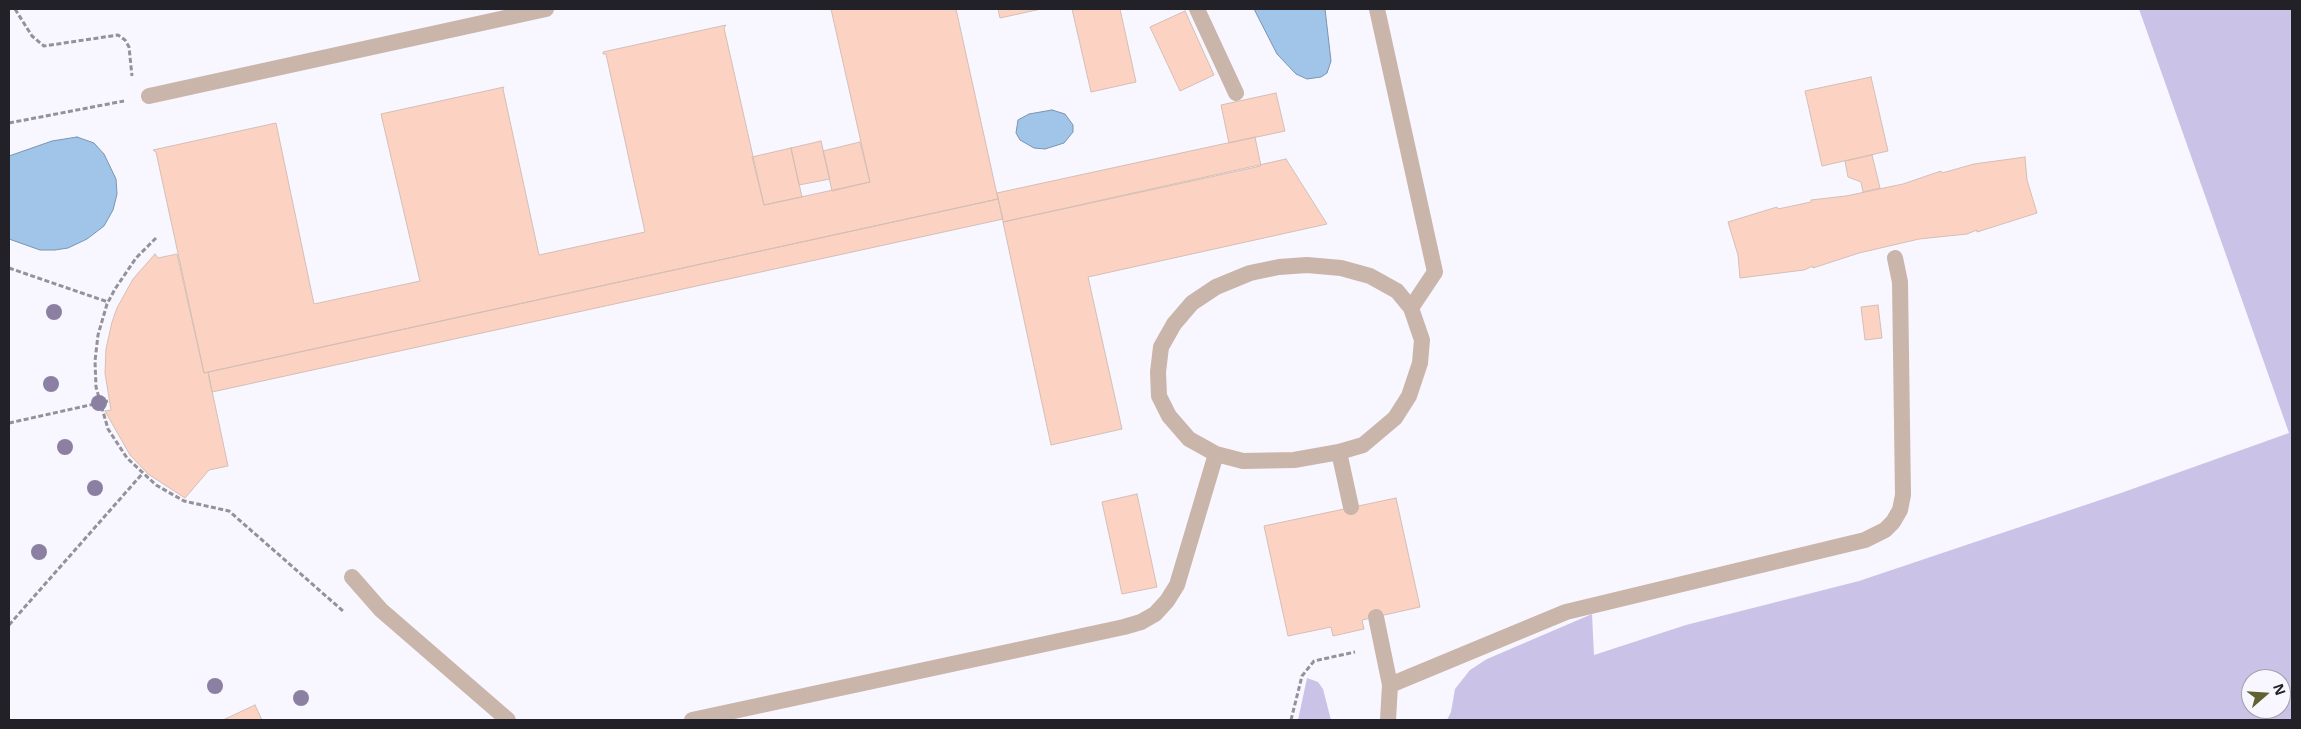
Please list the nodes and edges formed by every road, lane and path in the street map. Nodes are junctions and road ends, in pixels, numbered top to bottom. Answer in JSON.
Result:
{"nodes":[{"id":1,"x":14,"y":9,"type":"edge"},
{"id":2,"x":546,"y":9,"type":"edge"},
{"id":3,"x":1197,"y":9,"type":"edge"},
{"id":4,"x":1377,"y":9,"type":"edge"},
{"id":5,"x":1236,"y":93,"type":"dead end"},
{"id":6,"x":142,"y":97,"type":"junction"},
{"id":7,"x":9,"y":123,"type":"edge"},
{"id":8,"x":156,"y":238,"type":"dead end"},
{"id":9,"x":1896,"y":258,"type":"dead end"},
{"id":10,"x":9,"y":268,"type":"edge"},
{"id":11,"x":108,"y":302,"type":"junction"},
{"id":12,"x":1411,"y":308,"type":"junction"},
{"id":13,"x":108,"y":401,"type":"dead end"},
{"id":14,"x":99,"y":403,"type":"junction"},
{"id":15,"x":9,"y":423,"type":"edge"},
{"id":16,"x":1339,"y":452,"type":"junction"},
{"id":17,"x":1216,"y":454,"type":"junction"},
{"id":18,"x":142,"y":474,"type":"junction"},
{"id":19,"x":1351,"y":507,"type":"dead end"},
{"id":20,"x":229,"y":510,"type":"dead end"},
{"id":21,"x":352,"y":577,"type":"dead end"},
{"id":22,"x":1376,"y":617,"type":"dead end"},
{"id":23,"x":9,"y":625,"type":"edge"},
{"id":24,"x":1382,"y":646,"type":"junction"},
{"id":25,"x":1390,"y":685,"type":"junction"},
{"id":26,"x":508,"y":720,"type":"edge"},
{"id":27,"x":692,"y":720,"type":"edge"},
{"id":28,"x":1292,"y":720,"type":"edge"},
{"id":29,"x":1388,"y":720,"type":"edge"}],
"edges":[{"from":1,"to":6,"type":"path"},
{"from":2,"to":6,"type":"lane"},
{"from":3,"to":5,"type":"lane"},
{"from":4,"to":12,"type":"lane"},
{"from":6,"to":7,"type":"path"},
{"from":8,"to":11,"type":"path"},
{"from":9,"to":25,"type":"lane"},
{"from":10,"to":11,"type":"path"},
{"from":11,"to":14,"type":"path"},
{"from":12,"to":16,"type":"lane"},
{"from":12,"to":17,"type":"lane"},
{"from":13,"to":14,"type":"path"},
{"from":14,"to":15,"type":"path"},
{"from":14,"to":18,"type":"path"},
{"from":16,"to":17,"type":"lane"},
{"from":16,"to":19,"type":"lane"},
{"from":17,"to":27,"type":"lane"},
{"from":18,"to":20,"type":"path"},
{"from":18,"to":23,"type":"path"},
{"from":21,"to":26,"type":"lane"},
{"from":22,"to":24,"type":"lane"},
{"from":24,"to":25,"type":"lane"},
{"from":24,"to":28,"type":"path"},
{"from":25,"to":29,"type":"lane"}]}
